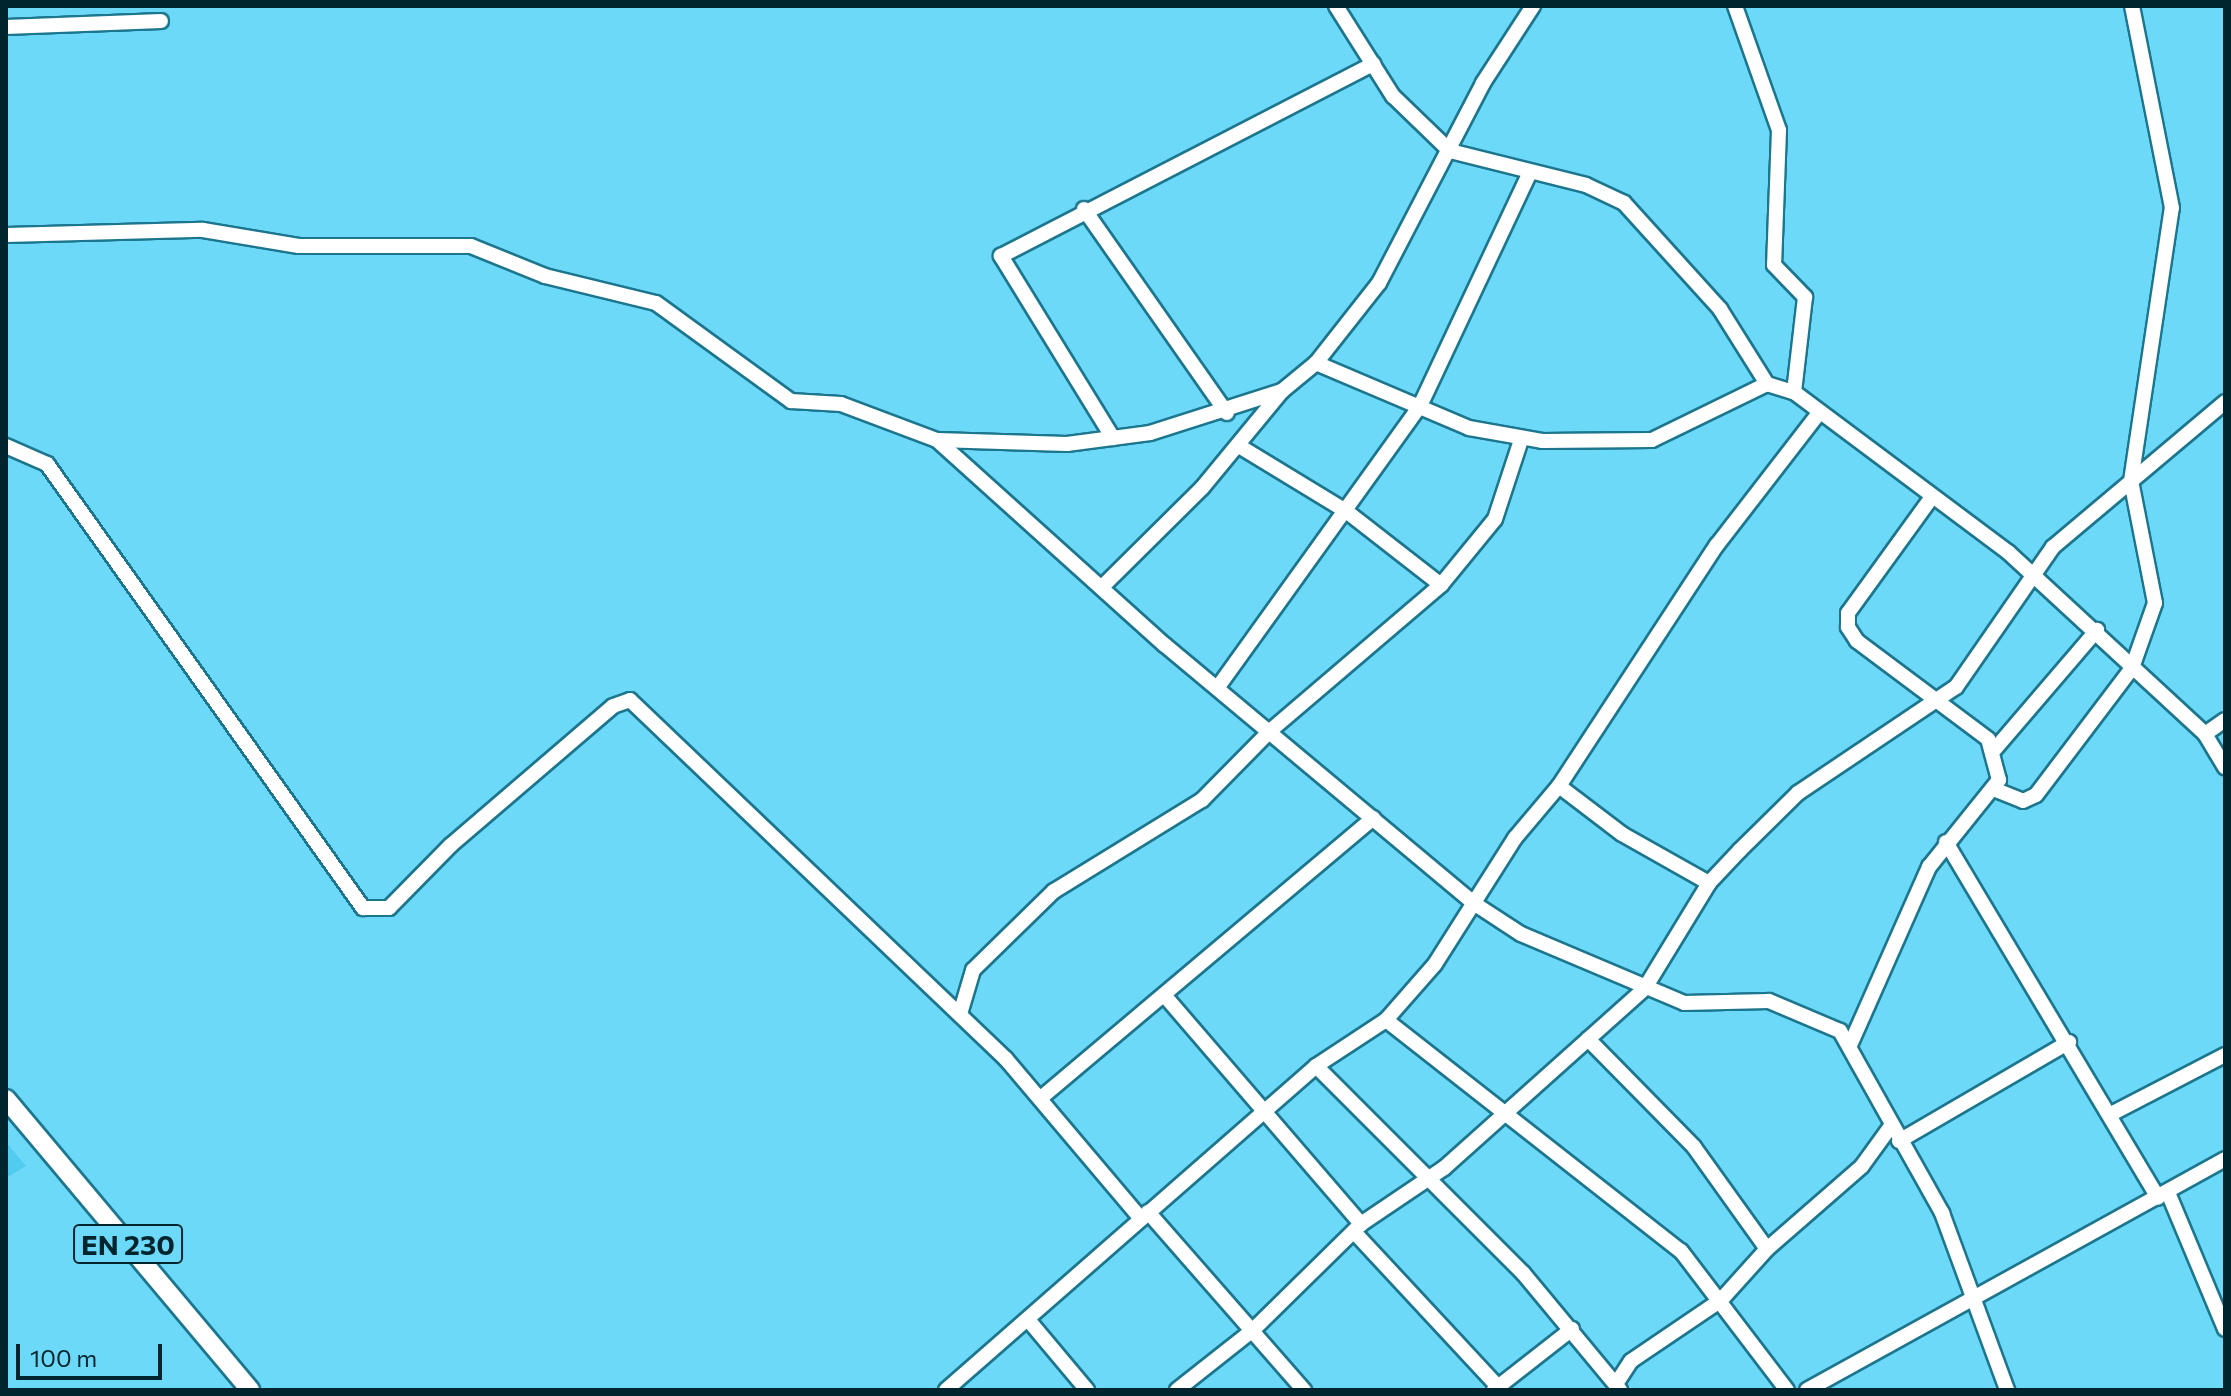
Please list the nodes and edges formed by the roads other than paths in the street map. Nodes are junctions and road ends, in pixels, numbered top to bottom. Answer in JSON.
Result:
{"nodes":[{"id":1,"x":1336,"y":6,"type":"edge"},
{"id":2,"x":1533,"y":6,"type":"edge"},
{"id":3,"x":1735,"y":6,"type":"edge"},
{"id":4,"x":2132,"y":6,"type":"edge"},
{"id":5,"x":161,"y":21,"type":"dead end"},
{"id":6,"x":6,"y":27,"type":"edge"},
{"id":7,"x":1373,"y":64,"type":"junction"},
{"id":8,"x":1450,"y":151,"type":"junction"},
{"id":9,"x":1529,"y":174,"type":"junction"},
{"id":10,"x":1084,"y":209,"type":"junction"},
{"id":11,"x":6,"y":235,"type":"edge"},
{"id":12,"x":1316,"y":363,"type":"junction"},
{"id":13,"x":1767,"y":384,"type":"junction"},
{"id":14,"x":1282,"y":391,"type":"junction"},
{"id":15,"x":1794,"y":392,"type":"junction"},
{"id":16,"x":2225,"y":402,"type":"edge"},
{"id":17,"x":1420,"y":406,"type":"junction"},
{"id":18,"x":1227,"y":413,"type":"junction"},
{"id":19,"x":1819,"y":413,"type":"junction"},
{"id":20,"x":1113,"y":438,"type":"junction"},
{"id":21,"x":937,"y":440,"type":"junction"},
{"id":22,"x":1521,"y":440,"type":"junction"},
{"id":23,"x":6,"y":446,"type":"edge"},
{"id":24,"x":1239,"y":446,"type":"junction"},
{"id":25,"x":2131,"y":481,"type":"junction"},
{"id":26,"x":1932,"y":497,"type":"junction"},
{"id":27,"x":1346,"y":511,"type":"junction"},
{"id":28,"x":2037,"y":579,"type":"junction"},
{"id":29,"x":1105,"y":584,"type":"junction"},
{"id":30,"x":1441,"y":585,"type":"junction"},
{"id":31,"x":2097,"y":630,"type":"junction"},
{"id":32,"x":2132,"y":668,"type":"junction"},
{"id":33,"x":1218,"y":687,"type":"junction"},
{"id":34,"x":1956,"y":687,"type":"junction"},
{"id":35,"x":1936,"y":701,"type":"junction"},
{"id":36,"x":1955,"y":715,"type":"junction"},
{"id":37,"x":2225,"y":720,"type":"edge"},
{"id":38,"x":1270,"y":731,"type":"junction"},
{"id":39,"x":2205,"y":734,"type":"junction"},
{"id":40,"x":1995,"y":749,"type":"junction"},
{"id":41,"x":2225,"y":767,"type":"edge"},
{"id":42,"x":1559,"y":786,"type":"junction"},
{"id":43,"x":1996,"y":790,"type":"junction"},
{"id":44,"x":1373,"y":818,"type":"junction"},
{"id":45,"x":1946,"y":842,"type":"junction"},
{"id":46,"x":1709,"y":883,"type":"junction"},
{"id":47,"x":1475,"y":904,"type":"junction"},
{"id":48,"x":1645,"y":988,"type":"junction"},
{"id":49,"x":1165,"y":996,"type":"junction"},
{"id":50,"x":960,"y":1014,"type":"junction"},
{"id":51,"x":1386,"y":1020,"type":"junction"},
{"id":52,"x":1588,"y":1039,"type":"junction"},
{"id":53,"x":2069,"y":1042,"type":"junction"},
{"id":54,"x":1851,"y":1043,"type":"junction"},
{"id":55,"x":2225,"y":1055,"type":"edge"},
{"id":56,"x":1316,"y":1066,"type":"junction"},
{"id":57,"x":1042,"y":1097,"type":"junction"},
{"id":58,"x":6,"y":1099,"type":"edge"},
{"id":59,"x":1505,"y":1114,"type":"junction"},
{"id":60,"x":2111,"y":1114,"type":"junction"},
{"id":61,"x":1263,"y":1116,"type":"junction"},
{"id":62,"x":1891,"y":1126,"type":"junction"},
{"id":63,"x":1899,"y":1141,"type":"junction"},
{"id":64,"x":2225,"y":1159,"type":"edge"},
{"id":65,"x":1424,"y":1179,"type":"junction"},
{"id":66,"x":2164,"y":1197,"type":"junction"},
{"id":67,"x":1145,"y":1216,"type":"junction"},
{"id":68,"x":1359,"y":1229,"type":"junction"},
{"id":69,"x":1767,"y":1249,"type":"junction"},
{"id":70,"x":1721,"y":1300,"type":"junction"},
{"id":71,"x":1971,"y":1304,"type":"junction"},
{"id":72,"x":1030,"y":1322,"type":"junction"},
{"id":73,"x":1572,"y":1329,"type":"junction"},
{"id":74,"x":2225,"y":1329,"type":"edge"},
{"id":75,"x":1253,"y":1330,"type":"junction"},
{"id":76,"x":1618,"y":1387,"type":"edge"},
{"id":77,"x":1497,"y":1389,"type":"edge"},
{"id":78,"x":250,"y":1390,"type":"edge"},
{"id":79,"x":946,"y":1390,"type":"edge"},
{"id":80,"x":1087,"y":1390,"type":"edge"},
{"id":81,"x":1177,"y":1390,"type":"edge"},
{"id":82,"x":1304,"y":1390,"type":"edge"},
{"id":83,"x":1787,"y":1390,"type":"edge"},
{"id":84,"x":1807,"y":1390,"type":"edge"},
{"id":85,"x":2007,"y":1390,"type":"edge"}],
"edges":[{"from":1,"to":7,"type":"street"},
{"from":2,"to":8,"type":"street"},
{"from":3,"to":15,"type":"street"},
{"from":4,"to":25,"type":"street"},
{"from":5,"to":6,"type":"street"},
{"from":7,"to":8,"type":"street"},
{"from":7,"to":10,"type":"street"},
{"from":8,"to":9,"type":"street"},
{"from":8,"to":12,"type":"street"},
{"from":9,"to":13,"type":"street"},
{"from":9,"to":17,"type":"street"},
{"from":10,"to":18,"type":"street"},
{"from":10,"to":20,"type":"street"},
{"from":11,"to":21,"type":"street"},
{"from":12,"to":14,"type":"street"},
{"from":12,"to":17,"type":"street"},
{"from":13,"to":15,"type":"street"},
{"from":13,"to":22,"type":"street"},
{"from":14,"to":18,"type":"street"},
{"from":14,"to":24,"type":"street"},
{"from":15,"to":19,"type":"street"},
{"from":16,"to":25,"type":"street"},
{"from":17,"to":22,"type":"street"},
{"from":17,"to":27,"type":"street"},
{"from":18,"to":20,"type":"street"},
{"from":19,"to":26,"type":"street"},
{"from":19,"to":42,"type":"street"},
{"from":20,"to":21,"type":"street"},
{"from":21,"to":29,"type":"street"},
{"from":22,"to":30,"type":"street"},
{"from":23,"to":50,"type":"street"},
{"from":24,"to":27,"type":"street"},
{"from":24,"to":29,"type":"street"},
{"from":25,"to":28,"type":"street"},
{"from":25,"to":32,"type":"street"},
{"from":26,"to":28,"type":"street"},
{"from":26,"to":35,"type":"street"},
{"from":27,"to":30,"type":"street"},
{"from":27,"to":33,"type":"street"},
{"from":28,"to":31,"type":"street"},
{"from":28,"to":34,"type":"street"},
{"from":29,"to":33,"type":"street"},
{"from":30,"to":38,"type":"street"},
{"from":31,"to":32,"type":"street"},
{"from":31,"to":40,"type":"street"},
{"from":32,"to":39,"type":"street"},
{"from":32,"to":43,"type":"street"},
{"from":33,"to":38,"type":"street"},
{"from":34,"to":35,"type":"street"},
{"from":34,"to":36,"type":"street"},
{"from":35,"to":36,"type":"street"},
{"from":35,"to":46,"type":"street"},
{"from":36,"to":40,"type":"street"},
{"from":37,"to":39,"type":"street"},
{"from":38,"to":44,"type":"street"},
{"from":38,"to":50,"type":"street"},
{"from":39,"to":41,"type":"street"},
{"from":40,"to":43,"type":"street"},
{"from":42,"to":46,"type":"street"},
{"from":42,"to":47,"type":"street"},
{"from":43,"to":45,"type":"street"},
{"from":44,"to":47,"type":"street"},
{"from":44,"to":49,"type":"street"},
{"from":45,"to":53,"type":"street"},
{"from":45,"to":54,"type":"street"},
{"from":46,"to":48,"type":"street"},
{"from":47,"to":48,"type":"street"},
{"from":47,"to":51,"type":"street"},
{"from":48,"to":52,"type":"street"},
{"from":48,"to":54,"type":"street"},
{"from":49,"to":57,"type":"street"},
{"from":49,"to":61,"type":"street"},
{"from":50,"to":57,"type":"street"},
{"from":51,"to":56,"type":"street"},
{"from":51,"to":59,"type":"street"},
{"from":52,"to":59,"type":"street"},
{"from":52,"to":69,"type":"street"},
{"from":53,"to":60,"type":"street"},
{"from":53,"to":63,"type":"street"},
{"from":54,"to":62,"type":"street"},
{"from":55,"to":60,"type":"street"},
{"from":56,"to":61,"type":"street"},
{"from":56,"to":65,"type":"street"},
{"from":57,"to":67,"type":"street"},
{"from":58,"to":78,"type":"main road","number":"EN 230"},
{"from":59,"to":65,"type":"street"},
{"from":59,"to":70,"type":"street"},
{"from":60,"to":66,"type":"street"},
{"from":61,"to":67,"type":"street"},
{"from":61,"to":68,"type":"street"},
{"from":62,"to":63,"type":"street"},
{"from":62,"to":69,"type":"street"},
{"from":63,"to":71,"type":"street"},
{"from":64,"to":66,"type":"street"},
{"from":65,"to":68,"type":"street"},
{"from":65,"to":73,"type":"street"},
{"from":66,"to":71,"type":"street"},
{"from":66,"to":74,"type":"street"},
{"from":67,"to":72,"type":"street"},
{"from":67,"to":75,"type":"street"},
{"from":68,"to":75,"type":"street"},
{"from":68,"to":77,"type":"street"},
{"from":69,"to":70,"type":"street"},
{"from":70,"to":76,"type":"street"},
{"from":70,"to":83,"type":"street"},
{"from":71,"to":84,"type":"street"},
{"from":71,"to":85,"type":"street"},
{"from":72,"to":79,"type":"street"},
{"from":72,"to":80,"type":"street"},
{"from":73,"to":76,"type":"street"},
{"from":73,"to":77,"type":"street"},
{"from":75,"to":81,"type":"street"},
{"from":75,"to":82,"type":"street"}]}
